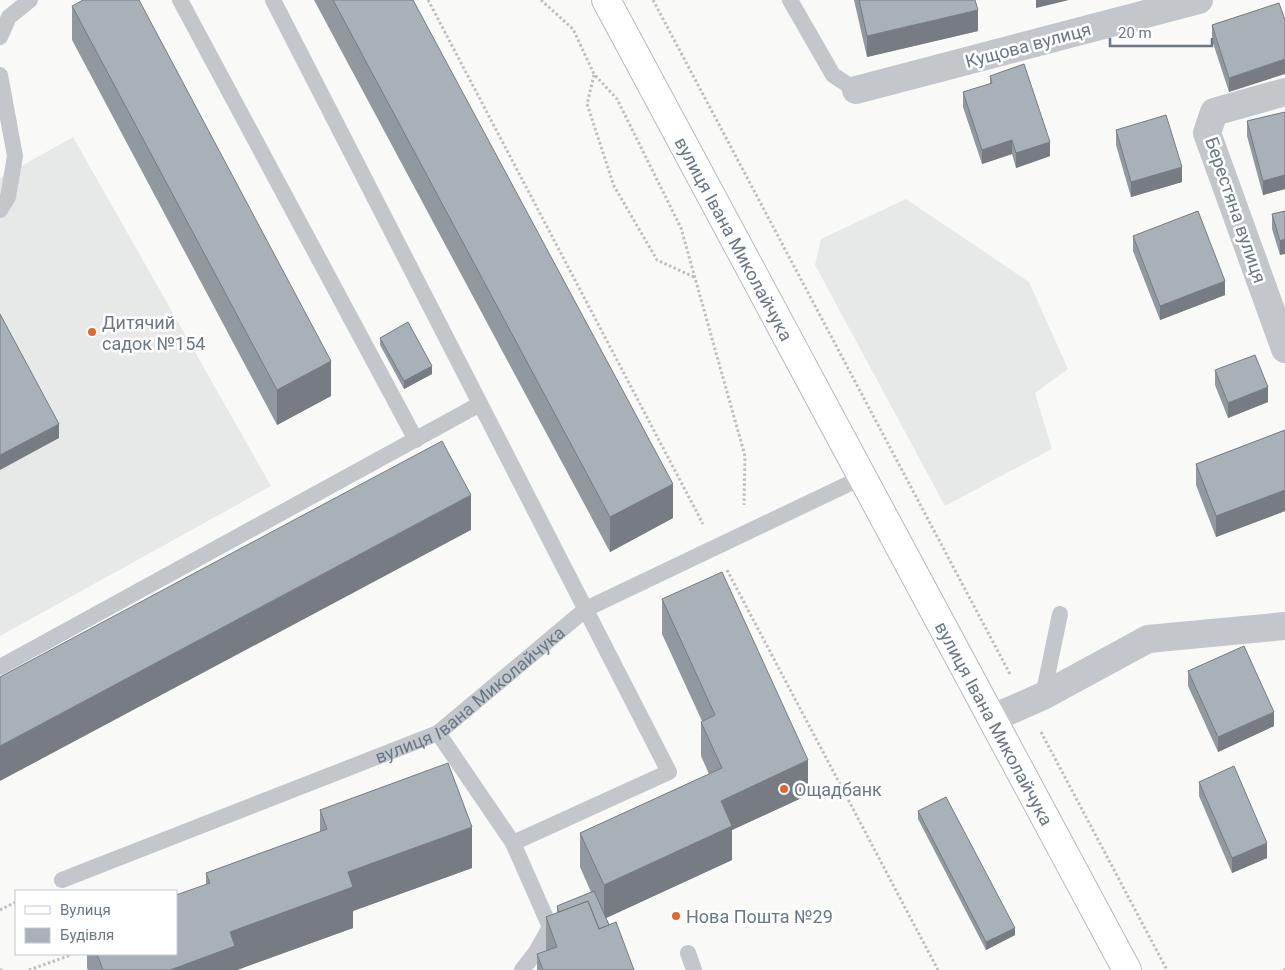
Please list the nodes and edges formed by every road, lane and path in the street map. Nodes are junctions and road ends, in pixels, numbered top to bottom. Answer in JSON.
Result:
{"nodes":[{"id":1,"x":30,"y":0,"type":"edge"},
{"id":2,"x":180,"y":0,"type":"edge"},
{"id":3,"x":273,"y":0,"type":"edge"},
{"id":4,"x":428,"y":0,"type":"edge"},
{"id":5,"x":541,"y":0,"type":"edge"},
{"id":6,"x":606,"y":0,"type":"edge"},
{"id":7,"x":653,"y":0,"type":"edge"},
{"id":8,"x":790,"y":0,"type":"edge"},
{"id":9,"x":1199,"y":0,"type":"edge"},
{"id":10,"x":0,"y":36,"type":"edge"},
{"id":11,"x":594,"y":74,"type":"junction"},
{"id":12,"x":0,"y":75,"type":"edge"},
{"id":13,"x":856,"y":90,"type":"joint"},
{"id":14,"x":1285,"y":92,"type":"edge"},
{"id":15,"x":0,"y":210,"type":"edge"},
{"id":16,"x":694,"y":277,"type":"junction"},
{"id":17,"x":1285,"y":349,"type":"edge"},
{"id":18,"x":480,"y":404,"type":"junction"},
{"id":19,"x":416,"y":440,"type":"junction"},
{"id":20,"x":863,"y":477,"type":"junction"},
{"id":21,"x":744,"y":508,"type":"dead end"},
{"id":22,"x":715,"y":546,"type":"junction"},
{"id":23,"x":586,"y":610,"type":"junction"},
{"id":24,"x":1060,"y":614,"type":"dead end"},
{"id":25,"x":1285,"y":626,"type":"edge"},
{"id":26,"x":0,"y":668,"type":"edge"},
{"id":27,"x":1034,"y":700,"type":"junction"},
{"id":28,"x":992,"y":719,"type":"junction"},
{"id":29,"x":438,"y":733,"type":"junction"},
{"id":30,"x":513,"y":843,"type":"junction"},
{"id":31,"x":62,"y":880,"type":"dead end"},
{"id":32,"x":15,"y":902,"type":"edge"},
{"id":33,"x":0,"y":910,"type":"edge"},
{"id":34,"x":688,"y":953,"type":"dead end"},
{"id":35,"x":71,"y":955,"type":"edge"},
{"id":36,"x":29,"y":970,"type":"edge"},
{"id":37,"x":522,"y":970,"type":"edge"},
{"id":38,"x":694,"y":970,"type":"edge"},
{"id":39,"x":938,"y":970,"type":"edge"},
{"id":40,"x":1127,"y":970,"type":"edge"},
{"id":41,"x":1167,"y":970,"type":"edge"}],
"edges":[{"from":1,"to":10,"type":"lane"},
{"from":2,"to":19,"type":"lane"},
{"from":3,"to":18,"type":"lane"},
{"from":4,"to":22,"type":"path"},
{"from":5,"to":11,"type":"path"},
{"from":6,"to":20,"type":"main road","name":"вулиця Івана Миколайчука"},
{"from":7,"to":27,"type":"path"},
{"from":8,"to":13,"type":"lane"},
{"from":9,"to":13,"type":"street","name":"Кущова вулиця"},
{"from":11,"to":16,"type":"path"},
{"from":11,"to":16,"type":"path"},
{"from":12,"to":15,"type":"lane"},
{"from":14,"to":17,"type":"street","name":"Берестяна вулиця"},
{"from":16,"to":21,"type":"path"},
{"from":18,"to":19,"type":"lane"},
{"from":18,"to":23,"type":"lane"},
{"from":19,"to":26,"type":"lane"},
{"from":20,"to":22,"type":"lane","name":"вулиця Івана Миколайчука"},
{"from":20,"to":28,"type":"main road","name":"вулиця Івана Миколайчука"},
{"from":22,"to":23,"type":"lane","name":"вулиця Івана Миколайчука"},
{"from":22,"to":39,"type":"path"},
{"from":23,"to":29,"type":"lane","name":"вулиця Івана Миколайчука"},
{"from":23,"to":30,"type":"lane"},
{"from":24,"to":27,"type":"lane"},
{"from":25,"to":27,"type":"street"},
{"from":27,"to":28,"type":"street"},
{"from":27,"to":41,"type":"path"},
{"from":28,"to":40,"type":"main road","name":"вулиця Івана Миколайчука"},
{"from":29,"to":30,"type":"lane"},
{"from":29,"to":31,"type":"lane","name":"вулиця Івана Миколайчука"},
{"from":30,"to":37,"type":"lane"},
{"from":32,"to":33,"type":"path"},
{"from":34,"to":38,"type":"lane"},
{"from":35,"to":36,"type":"path"}]}
